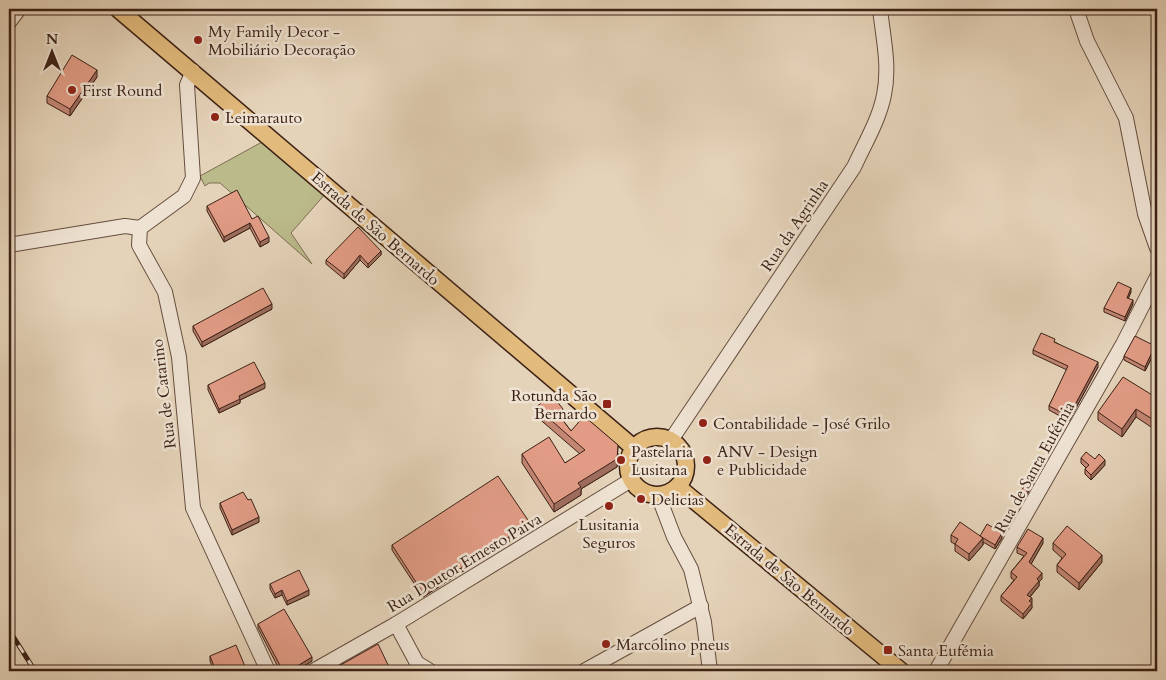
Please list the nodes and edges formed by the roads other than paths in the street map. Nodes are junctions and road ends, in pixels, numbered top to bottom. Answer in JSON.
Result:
{"nodes":[{"id":1,"x":18,"y":9,"type":"edge"},
{"id":2,"x":118,"y":9,"type":"edge"},
{"id":3,"x":880,"y":9,"type":"edge"},
{"id":4,"x":1076,"y":9,"type":"edge"},
{"id":5,"x":9,"y":22,"type":"edge"},
{"id":6,"x":193,"y":71,"type":"junction"},
{"id":7,"x":140,"y":228,"type":"junction"},
{"id":8,"x":9,"y":245,"type":"edge"},
{"id":9,"x":1157,"y":248,"type":"edge"},
{"id":10,"x":1157,"y":277,"type":"edge"},
{"id":11,"x":672,"y":440,"type":"junction"},
{"id":12,"x":634,"y":448,"type":"junction"},
{"id":13,"x":631,"y":480,"type":"junction"},
{"id":14,"x":678,"y":487,"type":"junction"},
{"id":15,"x":658,"y":495,"type":"junction"},
{"id":16,"x":700,"y":606,"type":"junction"},
{"id":17,"x":396,"y":624,"type":"junction"},
{"id":18,"x":268,"y":671,"type":"edge"},
{"id":19,"x":313,"y":671,"type":"edge"},
{"id":20,"x":430,"y":671,"type":"edge"},
{"id":21,"x":584,"y":671,"type":"edge"},
{"id":22,"x":710,"y":671,"type":"edge"},
{"id":23,"x":901,"y":671,"type":"edge"},
{"id":24,"x":936,"y":671,"type":"edge"}],
"edges":[{"from":1,"to":5,"type":"street"},
{"from":2,"to":6,"type":"main road","name":"Estrada de São Bernardo"},
{"from":3,"to":11,"type":"street","name":"Rua da Agrinha"},
{"from":4,"to":9,"type":"street"},
{"from":6,"to":7,"type":"street"},
{"from":6,"to":12,"type":"main road","name":"Estrada de São Bernardo"},
{"from":7,"to":8,"type":"street"},
{"from":7,"to":18,"type":"street","name":"Rua de Catarino"},
{"from":10,"to":24,"type":"street","name":"Rua de Santa Eufémia"},
{"from":11,"to":12,"type":"main road"},
{"from":11,"to":14,"type":"main road"},
{"from":12,"to":13,"type":"main road"},
{"from":13,"to":15,"type":"main road"},
{"from":13,"to":17,"type":"street","name":"Rua Doutor Ernesto Paiva"},
{"from":14,"to":15,"type":"main road"},
{"from":14,"to":23,"type":"main road","name":"Estrada de São Bernardo"},
{"from":15,"to":16,"type":"street"},
{"from":16,"to":21,"type":"street"},
{"from":16,"to":22,"type":"street"},
{"from":17,"to":19,"type":"street","name":"Rua Doutor Ernesto Paiva"},
{"from":17,"to":20,"type":"street"}]}
